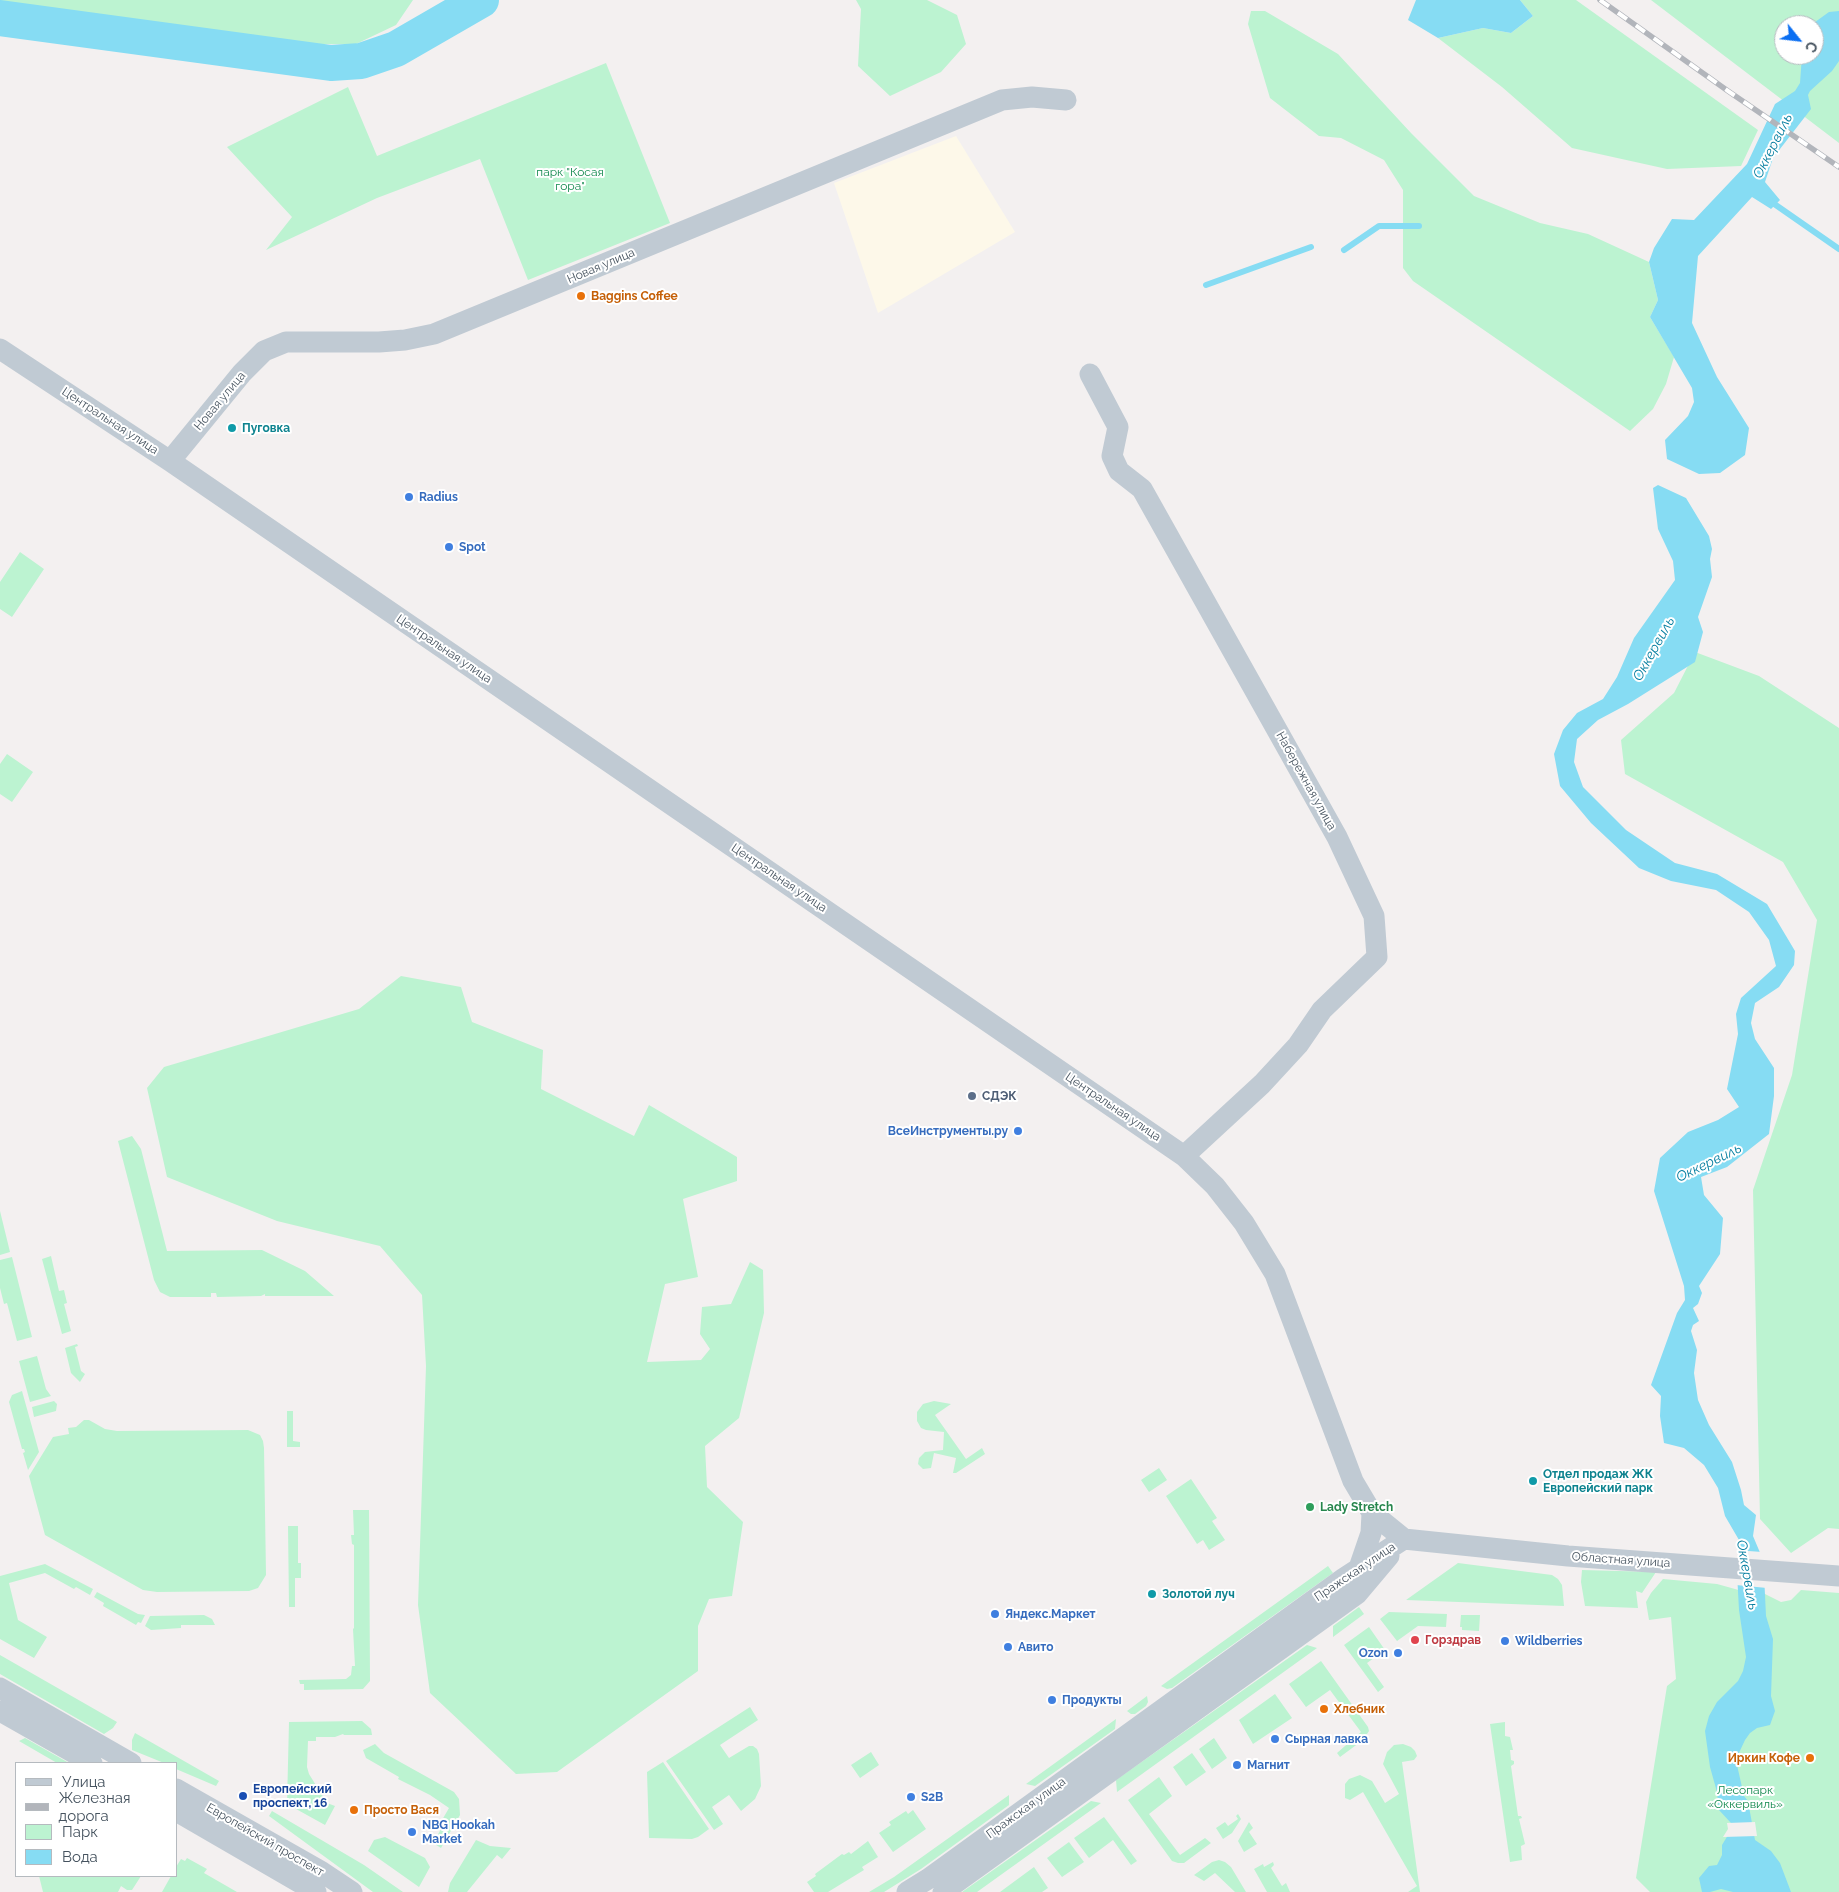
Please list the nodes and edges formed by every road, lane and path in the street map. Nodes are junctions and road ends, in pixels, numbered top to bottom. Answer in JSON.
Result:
{"nodes":[{"id":1,"x":1066,"y":100,"type":"dead end"},
{"id":2,"x":0,"y":348,"type":"edge"},
{"id":3,"x":1090,"y":374,"type":"dead end"},
{"id":4,"x":170,"y":461,"type":"junction"},
{"id":5,"x":1184,"y":1156,"type":"junction"},
{"id":6,"x":1372,"y":1513,"type":"junction"},
{"id":7,"x":1404,"y":1539,"type":"junction"},
{"id":8,"x":1359,"y":1568,"type":"junction"},
{"id":9,"x":1839,"y":1576,"type":"edge"},
{"id":10,"x":0,"y":1688,"type":"edge"},
{"id":11,"x":0,"y":1711,"type":"edge"},
{"id":12,"x":90,"y":1762,"type":"edge"},
{"id":13,"x":129,"y":1762,"type":"edge"},
{"id":14,"x":178,"y":1790,"type":"edge"},
{"id":15,"x":178,"y":1812,"type":"edge"},
{"id":16,"x":316,"y":1892,"type":"edge"},
{"id":17,"x":352,"y":1892,"type":"edge"},
{"id":18,"x":907,"y":1892,"type":"edge"},
{"id":19,"x":943,"y":1892,"type":"edge"}],
"edges":[{"from":1,"to":4,"type":"street","name":"Новая улица"},
{"from":2,"to":4,"type":"street","name":"Центральная улица"},
{"from":3,"to":5,"type":"street","name":"Набережная улица"},
{"from":4,"to":5,"type":"street","name":"Центральная улица"},
{"from":5,"to":6,"type":"street","name":"Центральная улица"},
{"from":6,"to":7,"type":"street","name":"Центральная улица"},
{"from":6,"to":8,"type":"street"},
{"from":7,"to":8,"type":"street","name":"Пражская улица"},
{"from":7,"to":9,"type":"street","name":"Областная улица"},
{"from":7,"to":19,"type":"street","name":"Пражская улица"},
{"from":8,"to":18,"type":"street","name":"Пражская улица"},
{"from":10,"to":13,"type":"street"},
{"from":11,"to":12,"type":"street"},
{"from":14,"to":17,"type":"street","name":"Европейский проспект"},
{"from":15,"to":16,"type":"street","name":"Европейский проспект"}]}
